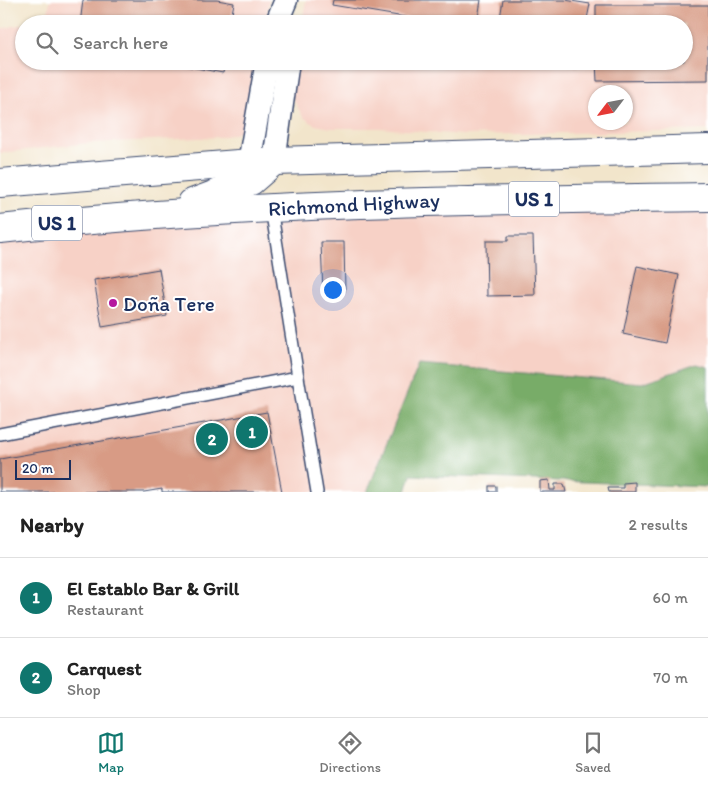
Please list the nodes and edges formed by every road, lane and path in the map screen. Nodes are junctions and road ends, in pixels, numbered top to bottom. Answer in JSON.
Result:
{"nodes":[{"id":1,"x":286,"y":0,"type":"edge"},
{"id":2,"x":293,"y":0,"type":"edge"},
{"id":3,"x":280,"y":15,"type":"edge"},
{"id":4,"x":292,"y":15,"type":"edge"},
{"id":5,"x":267,"y":70,"type":"edge"},
{"id":6,"x":286,"y":70,"type":"edge"},
{"id":7,"x":708,"y":149,"type":"edge"},
{"id":8,"x":262,"y":162,"type":"junction"},
{"id":9,"x":0,"y":183,"type":"edge"},
{"id":10,"x":708,"y":196,"type":"edge"},
{"id":11,"x":271,"y":208,"type":"junction"},
{"id":12,"x":163,"y":214,"type":"junction"},
{"id":13,"x":0,"y":228,"type":"edge"},
{"id":14,"x":298,"y":377,"type":"junction"},
{"id":15,"x":0,"y":434,"type":"edge"},
{"id":16,"x":317,"y":492,"type":"edge"}],
"edges":[{"from":1,"to":3,"type":"street"},
{"from":2,"to":4,"type":"street"},
{"from":5,"to":8,"type":"street"},
{"from":6,"to":8,"type":"street"},
{"from":7,"to":8,"type":"main road","name":"Richmond Highway","number":"US 1"},
{"from":8,"to":9,"type":"main road","name":"Richmond Highway","number":"US 1"},
{"from":8,"to":12,"type":"main road"},
{"from":10,"to":11,"type":"main road","name":"Richmond Highway","number":"US 1"},
{"from":11,"to":12,"type":"main road","name":"Richmond Highway","number":"US 1"},
{"from":11,"to":14,"type":"lane"},
{"from":12,"to":13,"type":"main road","name":"Richmond Highway","number":"US 1"},
{"from":14,"to":15,"type":"lane"},
{"from":14,"to":16,"type":"lane"}]}
